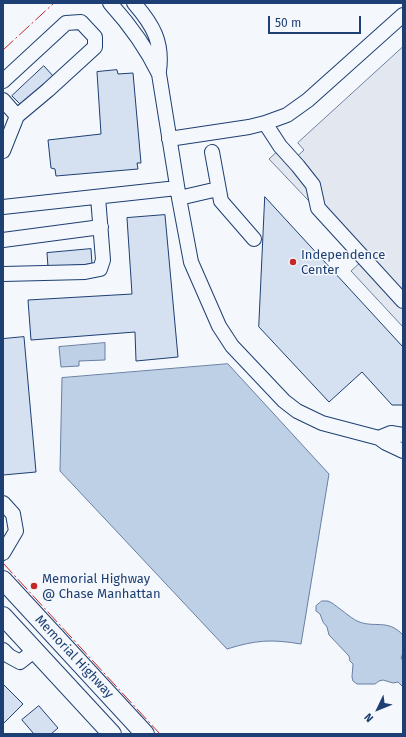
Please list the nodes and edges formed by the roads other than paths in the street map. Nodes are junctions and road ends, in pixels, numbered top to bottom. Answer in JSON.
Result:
{"nodes":[{"id":1,"x":110,"y":3,"type":"edge"},
{"id":2,"x":134,"y":3,"type":"edge"},
{"id":3,"x":403,"y":14,"type":"edge"},
{"id":4,"x":159,"y":74,"type":"junction"},
{"id":5,"x":3,"y":81,"type":"edge"},
{"id":6,"x":3,"y":100,"type":"edge"},
{"id":7,"x":17,"y":116,"type":"junction"},
{"id":8,"x":265,"y":123,"type":"junction"},
{"id":9,"x":169,"y":139,"type":"junction"},
{"id":10,"x":3,"y":151,"type":"edge"},
{"id":11,"x":212,"y":152,"type":"dead end"},
{"id":12,"x":218,"y":189,"type":"junction"},
{"id":13,"x":178,"y":193,"type":"junction"},
{"id":14,"x":98,"y":197,"type":"junction"},
{"id":15,"x":3,"y":207,"type":"edge"},
{"id":16,"x":101,"y":227,"type":"junction"},
{"id":17,"x":254,"y":239,"type":"dead end"},
{"id":18,"x":3,"y":240,"type":"edge"},
{"id":19,"x":3,"y":274,"type":"edge"},
{"id":20,"x":403,"y":301,"type":"edge"},
{"id":21,"x":403,"y":436,"type":"edge"},
{"id":22,"x":379,"y":438,"type":"junction"},
{"id":23,"x":403,"y":451,"type":"edge"},
{"id":24,"x":3,"y":503,"type":"edge"},
{"id":25,"x":8,"y":517,"type":"edge"},
{"id":26,"x":3,"y":553,"type":"edge"},
{"id":27,"x":3,"y":580,"type":"edge"},
{"id":28,"x":3,"y":616,"type":"edge"},
{"id":29,"x":53,"y":634,"type":"junction"},
{"id":30,"x":3,"y":650,"type":"edge"},
{"id":31,"x":35,"y":650,"type":"junction"},
{"id":32,"x":112,"y":734,"type":"edge"},
{"id":33,"x":145,"y":734,"type":"edge"}],
"edges":[{"from":1,"to":4,"type":"lane"},
{"from":2,"to":4,"type":"lane"},
{"from":3,"to":8,"type":"lane"},
{"from":4,"to":9,"type":"lane"},
{"from":5,"to":7,"type":"lane"},
{"from":6,"to":7,"type":"lane"},
{"from":7,"to":10,"type":"lane"},
{"from":8,"to":9,"type":"lane"},
{"from":8,"to":20,"type":"lane"},
{"from":9,"to":13,"type":"lane"},
{"from":11,"to":12,"type":"lane"},
{"from":12,"to":13,"type":"lane"},
{"from":12,"to":17,"type":"lane"},
{"from":13,"to":14,"type":"lane"},
{"from":13,"to":22,"type":"lane"},
{"from":14,"to":15,"type":"lane"},
{"from":14,"to":16,"type":"lane"},
{"from":16,"to":18,"type":"lane"},
{"from":16,"to":19,"type":"lane"},
{"from":21,"to":22,"type":"lane"},
{"from":22,"to":23,"type":"lane"},
{"from":24,"to":25,"type":"lane"},
{"from":25,"to":26,"type":"lane"},
{"from":27,"to":29,"type":"main road","name":"Memorial Highway"},
{"from":28,"to":31,"type":"main road","name":"Memorial Highway"},
{"from":29,"to":31,"type":"main road"},
{"from":29,"to":33,"type":"main road","name":"Memorial Highway"},
{"from":30,"to":31,"type":"lane"},
{"from":31,"to":32,"type":"main road","name":"Memorial Highway"}]}
